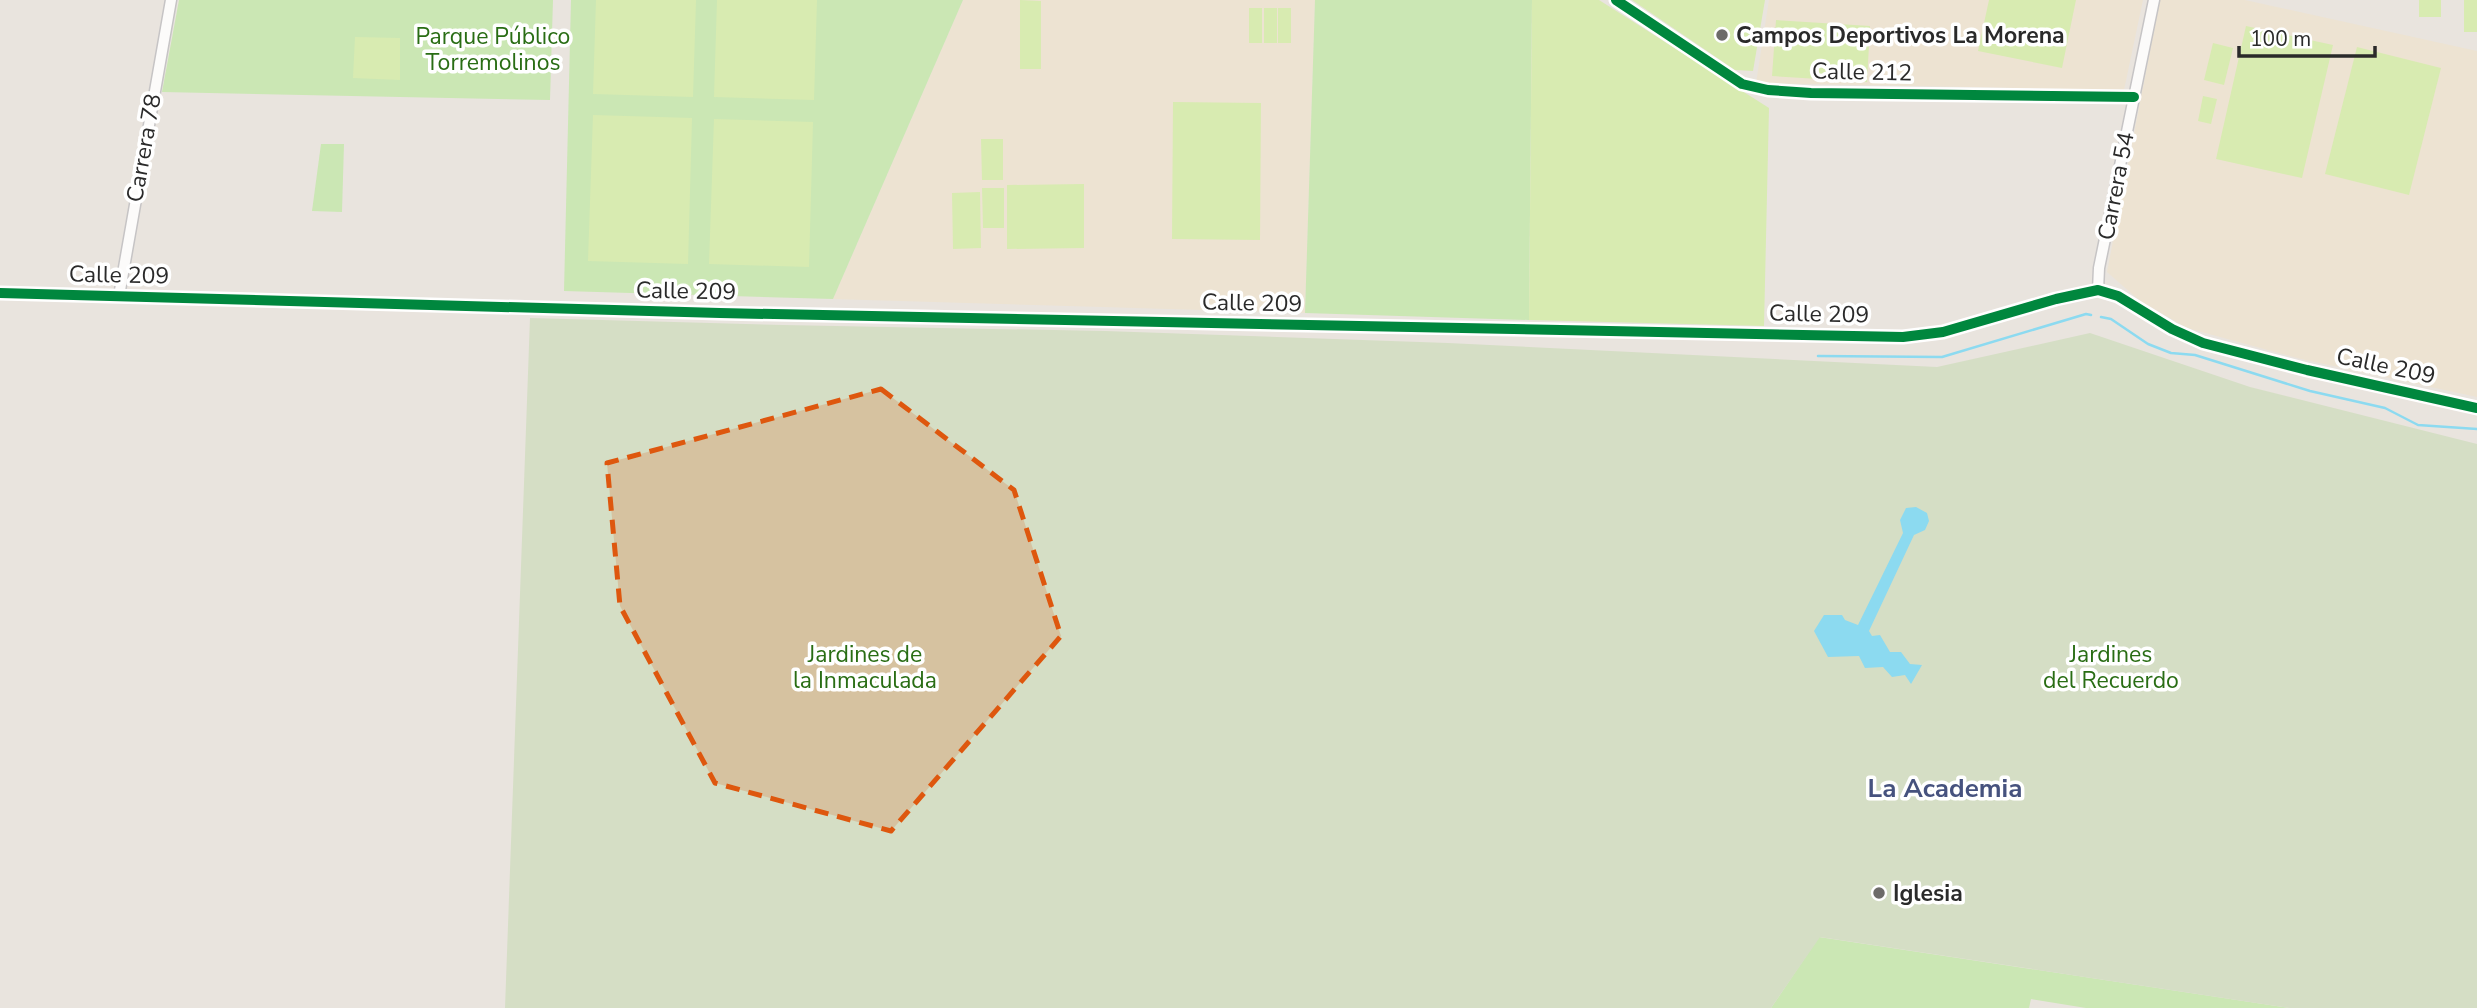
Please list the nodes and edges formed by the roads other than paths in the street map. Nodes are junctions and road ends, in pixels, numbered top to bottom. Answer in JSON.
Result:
{"nodes":[{"id":1,"x":171,"y":0,"type":"edge"},
{"id":2,"x":1616,"y":0,"type":"edge"},
{"id":3,"x":2154,"y":0,"type":"edge"},
{"id":4,"x":2134,"y":97,"type":"junction"},
{"id":5,"x":2098,"y":290,"type":"junction"},
{"id":6,"x":0,"y":293,"type":"edge"},
{"id":7,"x":119,"y":296,"type":"junction"},
{"id":8,"x":2477,"y":408,"type":"edge"}],
"edges":[{"from":1,"to":7,"type":"street","name":"Carrera 78"},
{"from":2,"to":4,"type":"street","name":"Calle 212"},
{"from":3,"to":4,"type":"street","name":"Carrera 54"},
{"from":4,"to":5,"type":"street","name":"Carrera 54"},
{"from":5,"to":7,"type":"street","name":"Calle 209"},
{"from":5,"to":8,"type":"street","name":"Calle 209"},
{"from":6,"to":7,"type":"street","name":"Calle 209"}]}
